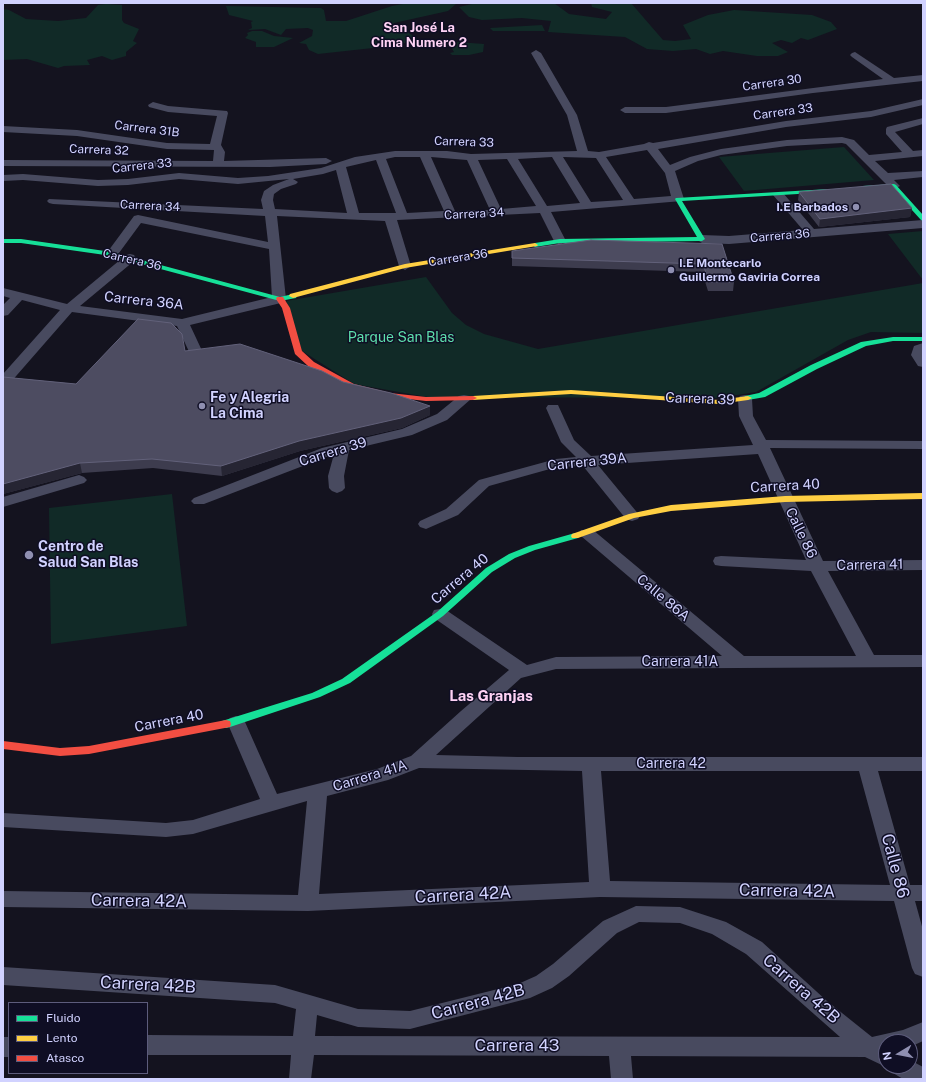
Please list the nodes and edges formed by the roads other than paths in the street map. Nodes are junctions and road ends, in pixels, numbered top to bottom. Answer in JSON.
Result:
{"nodes":[{"id":1,"x":536,"y":53,"type":"dead end"},
{"id":2,"x":856,"y":55,"type":"dead end"},
{"id":3,"x":923,"y":78,"type":"edge"},
{"id":4,"x":893,"y":82,"type":"junction"},
{"id":5,"x":923,"y":85,"type":"edge"},
{"id":6,"x":923,"y":102,"type":"edge"},
{"id":7,"x":153,"y":105,"type":"dead end"},
{"id":8,"x":625,"y":110,"type":"dead end"},
{"id":9,"x":923,"y":121,"type":"edge"},
{"id":10,"x":3,"y":129,"type":"edge"},
{"id":11,"x":649,"y":145,"type":"junction"},
{"id":12,"x":215,"y":147,"type":"junction"},
{"id":13,"x":583,"y":153,"type":"junction"},
{"id":14,"x":923,"y":153,"type":"edge"},
{"id":15,"x":424,"y":154,"type":"junction"},
{"id":16,"x":555,"y":154,"type":"junction"},
{"id":17,"x":599,"y":154,"type":"junction"},
{"id":18,"x":910,"y":154,"type":"junction"},
{"id":19,"x":380,"y":157,"type":"junction"},
{"id":20,"x":471,"y":157,"type":"junction"},
{"id":21,"x":511,"y":157,"type":"junction"},
{"id":22,"x":867,"y":158,"type":"junction"},
{"id":23,"x":355,"y":160,"type":"junction"},
{"id":24,"x":3,"y":163,"type":"edge"},
{"id":25,"x":218,"y":164,"type":"junction"},
{"id":26,"x":270,"y":164,"type":"junction"},
{"id":27,"x":340,"y":165,"type":"junction"},
{"id":28,"x":669,"y":169,"type":"junction"},
{"id":29,"x":323,"y":171,"type":"junction"},
{"id":30,"x":923,"y":174,"type":"edge"},
{"id":31,"x":885,"y":177,"type":"junction"},
{"id":32,"x":3,"y":178,"type":"edge"},
{"id":33,"x":268,"y":180,"type":"junction"},
{"id":34,"x":894,"y":186,"type":"junction"},
{"id":35,"x":856,"y":189,"type":"edge"},
{"id":36,"x":840,"y":190,"type":"edge"},
{"id":37,"x":779,"y":195,"type":"junction"},
{"id":38,"x":678,"y":199,"type":"junction"},
{"id":39,"x":53,"y":201,"type":"dead end"},
{"id":40,"x":630,"y":201,"type":"junction"},
{"id":41,"x":588,"y":206,"type":"junction"},
{"id":42,"x":544,"y":210,"type":"junction"},
{"id":43,"x":271,"y":212,"type":"junction"},
{"id":44,"x":497,"y":213,"type":"junction"},
{"id":45,"x":451,"y":215,"type":"junction"},
{"id":46,"x":354,"y":217,"type":"junction"},
{"id":47,"x":390,"y":217,"type":"junction"},
{"id":48,"x":403,"y":217,"type":"junction"},
{"id":49,"x":923,"y":219,"type":"edge"},
{"id":50,"x":923,"y":224,"type":"edge"},
{"id":51,"x":812,"y":234,"type":"junction"},
{"id":52,"x":702,"y":239,"type":"junction"},
{"id":53,"x":3,"y":241,"type":"edge"},
{"id":54,"x":21,"y":241,"type":"junction"},
{"id":55,"x":560,"y":241,"type":"junction"},
{"id":56,"x":275,"y":247,"type":"junction"},
{"id":57,"x":12,"y":250,"type":"dead end"},
{"id":58,"x":112,"y":254,"type":"junction"},
{"id":59,"x":130,"y":258,"type":"junction"},
{"id":60,"x":405,"y":266,"type":"junction"},
{"id":61,"x":3,"y":292,"type":"edge"},
{"id":62,"x":19,"y":296,"type":"junction"},
{"id":63,"x":280,"y":298,"type":"junction"},
{"id":64,"x":69,"y":308,"type":"junction"},
{"id":65,"x":3,"y":312,"type":"edge"},
{"id":66,"x":182,"y":323,"type":"junction"},
{"id":67,"x":923,"y":339,"type":"edge"},
{"id":68,"x":923,"y":347,"type":"edge"},
{"id":69,"x":197,"y":355,"type":"edge"},
{"id":70,"x":923,"y":363,"type":"edge"},
{"id":71,"x":4,"y":380,"type":"edge"},
{"id":72,"x":20,"y":381,"type":"edge"},
{"id":73,"x":464,"y":399,"type":"junction"},
{"id":74,"x":745,"y":399,"type":"junction"},
{"id":75,"x":553,"y":408,"type":"dead end"},
{"id":76,"x":923,"y":445,"type":"edge"},
{"id":77,"x":343,"y":446,"type":"junction"},
{"id":78,"x":762,"y":446,"type":"junction"},
{"id":79,"x":586,"y":460,"type":"junction"},
{"id":80,"x":79,"y":480,"type":"dead end"},
{"id":81,"x":337,"y":488,"type":"dead end"},
{"id":82,"x":923,"y":496,"type":"edge"},
{"id":83,"x":784,"y":498,"type":"junction"},
{"id":84,"x":199,"y":501,"type":"dead end"},
{"id":85,"x":3,"y":502,"type":"edge"},
{"id":86,"x":632,"y":516,"type":"junction"},
{"id":87,"x":426,"y":524,"type":"dead end"},
{"id":88,"x":587,"y":533,"type":"junction"},
{"id":89,"x":721,"y":561,"type":"dead end"},
{"id":90,"x":923,"y":564,"type":"edge"},
{"id":91,"x":817,"y":566,"type":"junction"},
{"id":92,"x":440,"y":614,"type":"junction"},
{"id":93,"x":923,"y":661,"type":"edge"},
{"id":94,"x":740,"y":662,"type":"junction"},
{"id":95,"x":868,"y":662,"type":"junction"},
{"id":96,"x":522,"y":670,"type":"junction"},
{"id":97,"x":236,"y":722,"type":"junction"},
{"id":98,"x":3,"y":746,"type":"edge"},
{"id":99,"x":418,"y":761,"type":"junction"},
{"id":100,"x":591,"y":764,"type":"junction"},
{"id":101,"x":867,"y":764,"type":"junction"},
{"id":102,"x":923,"y":764,"type":"edge"},
{"id":103,"x":318,"y":791,"type":"junction"},
{"id":104,"x":271,"y":803,"type":"junction"},
{"id":105,"x":3,"y":820,"type":"edge"},
{"id":106,"x":600,"y":889,"type":"junction"},
{"id":107,"x":902,"y":892,"type":"junction"},
{"id":108,"x":923,"y":892,"type":"edge"},
{"id":109,"x":3,"y":900,"type":"edge"},
{"id":110,"x":308,"y":903,"type":"junction"},
{"id":111,"x":923,"y":968,"type":"edge"},
{"id":112,"x":3,"y":976,"type":"edge"},
{"id":113,"x":307,"y":1004,"type":"junction"},
{"id":114,"x":303,"y":1044,"type":"junction"},
{"id":115,"x":148,"y":1045,"type":"edge"},
{"id":116,"x":619,"y":1046,"type":"junction"},
{"id":117,"x":878,"y":1048,"type":"edge"},
{"id":118,"x":878,"y":1049,"type":"edge"},
{"id":119,"x":300,"y":1079,"type":"edge"},
{"id":120,"x":622,"y":1079,"type":"edge"}],
"edges":[{"from":1,"to":13,"type":"street"},
{"from":2,"to":4,"type":"street"},
{"from":3,"to":4,"type":"street","name":"Carrera 30"},
{"from":4,"to":5,"type":"street"},
{"from":4,"to":8,"type":"street","name":"Carrera 30"},
{"from":6,"to":11,"type":"street","name":"Carrera 33"},
{"from":7,"to":12,"type":"street"},
{"from":9,"to":18,"type":"street"},
{"from":10,"to":12,"type":"street","name":"Carrera 31B"},
{"from":11,"to":17,"type":"street","name":"Carrera 33"},
{"from":11,"to":28,"type":"street"},
{"from":12,"to":25,"type":"street"},
{"from":13,"to":16,"type":"street","name":"Carrera 33"},
{"from":13,"to":17,"type":"street","name":"Carrera 33"},
{"from":14,"to":18,"type":"street"},
{"from":15,"to":19,"type":"street","name":"Carrera 33"},
{"from":15,"to":20,"type":"street","name":"Carrera 33"},
{"from":15,"to":45,"type":"street"},
{"from":16,"to":21,"type":"street","name":"Carrera 33"},
{"from":16,"to":41,"type":"street"},
{"from":17,"to":40,"type":"street"},
{"from":18,"to":22,"type":"street"},
{"from":19,"to":23,"type":"street","name":"Carrera 33"},
{"from":19,"to":48,"type":"street"},
{"from":20,"to":21,"type":"street","name":"Carrera 33"},
{"from":20,"to":44,"type":"street"},
{"from":21,"to":42,"type":"street"},
{"from":22,"to":28,"type":"street"},
{"from":22,"to":31,"type":"street"},
{"from":23,"to":26,"type":"street"},
{"from":23,"to":27,"type":"street","name":"Carrera 33"},
{"from":24,"to":25,"type":"street","name":"Carrera 32"},
{"from":25,"to":26,"type":"street"},
{"from":26,"to":33,"type":"street"},
{"from":27,"to":29,"type":"street","name":"Carrera 33"},
{"from":27,"to":46,"type":"street"},
{"from":28,"to":38,"type":"street"},
{"from":29,"to":33,"type":"street","name":"Carrera 33"},
{"from":29,"to":43,"type":"street"},
{"from":30,"to":31,"type":"street"},
{"from":31,"to":34,"type":"street"},
{"from":32,"to":33,"type":"street","name":"Carrera 33"},
{"from":34,"to":35,"type":"street"},
{"from":34,"to":49,"type":"street"},
{"from":36,"to":37,"type":"street","name":"Carrera 34"},
{"from":37,"to":38,"type":"street","name":"Carrera 34"},
{"from":37,"to":51,"type":"street"},
{"from":38,"to":40,"type":"street","name":"Carrera 34"},
{"from":38,"to":52,"type":"street"},
{"from":39,"to":43,"type":"street","name":"Carrera 34"},
{"from":40,"to":41,"type":"street","name":"Carrera 34"},
{"from":41,"to":42,"type":"street","name":"Carrera 34"},
{"from":42,"to":44,"type":"street","name":"Carrera 34"},
{"from":42,"to":55,"type":"street"},
{"from":43,"to":46,"type":"street","name":"Carrera 34"},
{"from":43,"to":56,"type":"street"},
{"from":44,"to":45,"type":"street","name":"Carrera 34"},
{"from":45,"to":48,"type":"street","name":"Carrera 34"},
{"from":46,"to":47,"type":"street","name":"Carrera 34"},
{"from":47,"to":48,"type":"street","name":"Carrera 34"},
{"from":47,"to":60,"type":"street"},
{"from":50,"to":51,"type":"street","name":"Carrera 36"},
{"from":51,"to":52,"type":"street","name":"Carrera 36"},
{"from":52,"to":55,"type":"street","name":"Carrera 36"},
{"from":53,"to":54,"type":"street","name":"Carrera 36"},
{"from":54,"to":57,"type":"street"},
{"from":54,"to":58,"type":"street","name":"Carrera 36"},
{"from":55,"to":60,"type":"street","name":"Carrera 36"},
{"from":56,"to":58,"type":"street"},
{"from":56,"to":63,"type":"street"},
{"from":58,"to":59,"type":"street","name":"Carrera 36"},
{"from":59,"to":63,"type":"street","name":"Carrera 36"},
{"from":59,"to":64,"type":"street"},
{"from":60,"to":63,"type":"street","name":"Carrera 36"},
{"from":61,"to":62,"type":"street","name":"Carrera 36A"},
{"from":62,"to":64,"type":"street","name":"Carrera 36A"},
{"from":62,"to":65,"type":"street"},
{"from":63,"to":66,"type":"street","name":"Carrera 36A"},
{"from":63,"to":73,"type":"street","name":"Carrera 39"},
{"from":64,"to":66,"type":"street","name":"Carrera 36A"},
{"from":64,"to":71,"type":"street"},
{"from":66,"to":69,"type":"street"},
{"from":67,"to":74,"type":"street","name":"Carrera 39"},
{"from":68,"to":70,"type":"street"},
{"from":71,"to":72,"type":"street"},
{"from":73,"to":74,"type":"street","name":"Carrera 39"},
{"from":73,"to":77,"type":"street","name":"Carrera 39"},
{"from":74,"to":78,"type":"street","name":"Calle 86"},
{"from":75,"to":79,"type":"street"},
{"from":76,"to":78,"type":"street","name":"Carrera 39A"},
{"from":77,"to":81,"type":"street"},
{"from":77,"to":84,"type":"street","name":"Carrera 39"},
{"from":78,"to":79,"type":"street","name":"Carrera 39A"},
{"from":78,"to":83,"type":"street","name":"Calle 86"},
{"from":79,"to":86,"type":"street"},
{"from":79,"to":87,"type":"street","name":"Carrera 39A"},
{"from":80,"to":85,"type":"street"},
{"from":82,"to":83,"type":"street","name":"Carrera 40"},
{"from":83,"to":86,"type":"street","name":"Carrera 40"},
{"from":83,"to":91,"type":"street","name":"Calle 86"},
{"from":86,"to":88,"type":"street","name":"Carrera 40"},
{"from":88,"to":92,"type":"street","name":"Carrera 40"},
{"from":88,"to":94,"type":"street","name":"Calle 86A"},
{"from":89,"to":91,"type":"street","name":"Carrera 41"},
{"from":90,"to":91,"type":"street","name":"Carrera 41"},
{"from":91,"to":95,"type":"street","name":"Calle 86"},
{"from":92,"to":96,"type":"street"},
{"from":92,"to":97,"type":"street","name":"Carrera 40"},
{"from":93,"to":95,"type":"street","name":"Carrera 41A"},
{"from":94,"to":95,"type":"street","name":"Carrera 41A"},
{"from":94,"to":96,"type":"street","name":"Carrera 41A"},
{"from":96,"to":99,"type":"street","name":"Carrera 41A"},
{"from":97,"to":98,"type":"street","name":"Carrera 40"},
{"from":97,"to":104,"type":"street"},
{"from":99,"to":100,"type":"street","name":"Carrera 42"},
{"from":99,"to":103,"type":"street","name":"Carrera 41A"},
{"from":100,"to":101,"type":"street","name":"Carrera 42"},
{"from":100,"to":106,"type":"street"},
{"from":101,"to":102,"type":"street","name":"Carrera 42"},
{"from":101,"to":107,"type":"street","name":"Calle 86"},
{"from":103,"to":104,"type":"street","name":"Carrera 41A"},
{"from":103,"to":110,"type":"street"},
{"from":104,"to":105,"type":"street","name":"Carrera 41A"},
{"from":106,"to":107,"type":"street","name":"Carrera 42A"},
{"from":106,"to":110,"type":"street","name":"Carrera 42A"},
{"from":107,"to":108,"type":"street","name":"Carrera 42A"},
{"from":107,"to":111,"type":"street","name":"Calle 86"},
{"from":109,"to":110,"type":"street","name":"Carrera 42A"},
{"from":112,"to":113,"type":"street","name":"Carrera 42B"},
{"from":113,"to":114,"type":"street"},
{"from":113,"to":117,"type":"street","name":"Carrera 42B"},
{"from":114,"to":115,"type":"street","name":"Carrera 43"},
{"from":114,"to":116,"type":"street","name":"Carrera 43"},
{"from":114,"to":119,"type":"street"},
{"from":116,"to":118,"type":"street","name":"Carrera 43"},
{"from":116,"to":120,"type":"street"}]}
